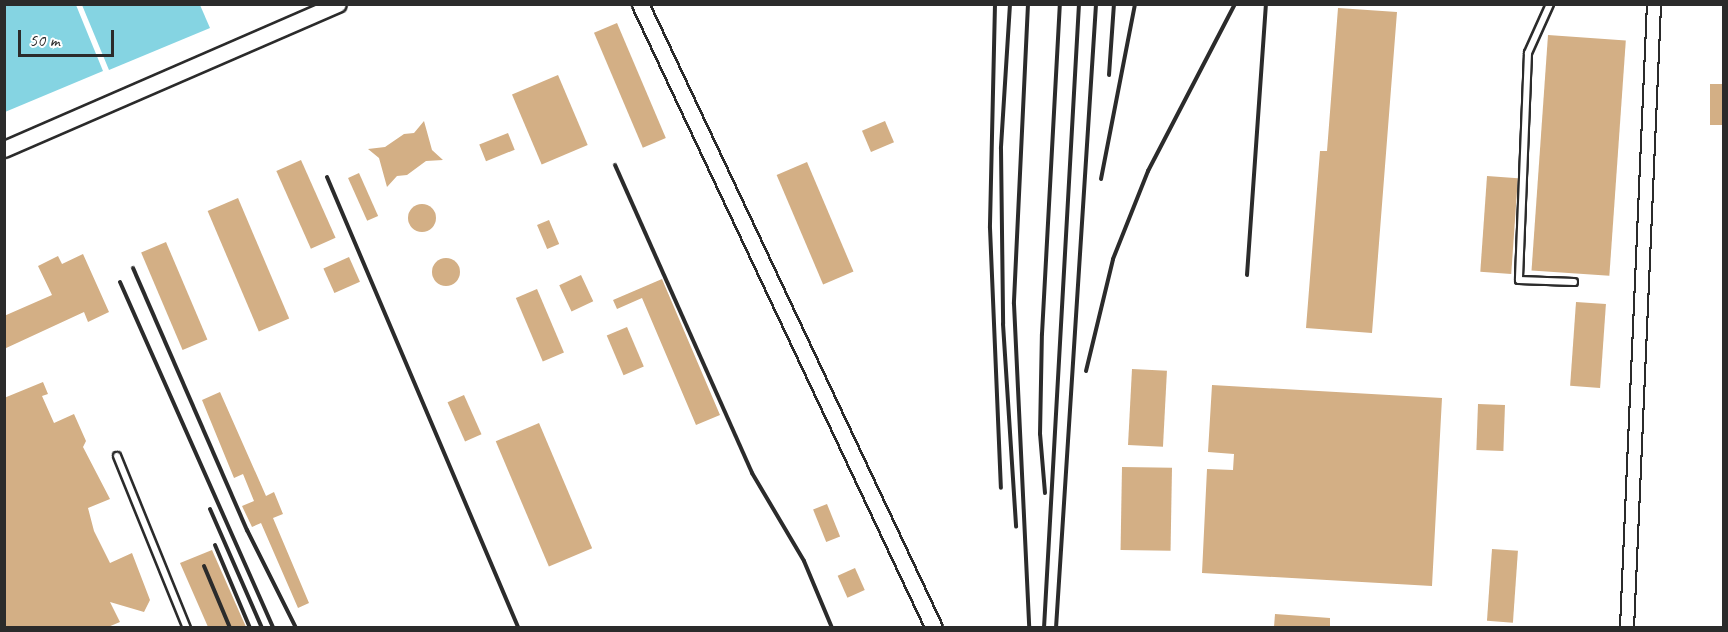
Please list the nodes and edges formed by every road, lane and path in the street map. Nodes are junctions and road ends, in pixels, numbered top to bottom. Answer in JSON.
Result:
{"nodes":[{"id":1,"x":339,"y":4,"type":"edge"},
{"id":2,"x":640,"y":4,"type":"edge"},
{"id":3,"x":1550,"y":4,"type":"edge"},
{"id":4,"x":1654,"y":4,"type":"edge"},
{"id":5,"x":4,"y":149,"type":"edge"},
{"id":6,"x":1574,"y":282,"type":"dead end"},
{"id":7,"x":117,"y":456,"type":"dead end"},
{"id":8,"x":187,"y":627,"type":"edge"},
{"id":9,"x":934,"y":627,"type":"edge"},
{"id":10,"x":1627,"y":627,"type":"edge"}],
"edges":[{"from":1,"to":5,"type":"street"},
{"from":2,"to":9,"type":"street"},
{"from":3,"to":6,"type":"lane"},
{"from":4,"to":10,"type":"street"},
{"from":7,"to":8,"type":"lane"}]}
